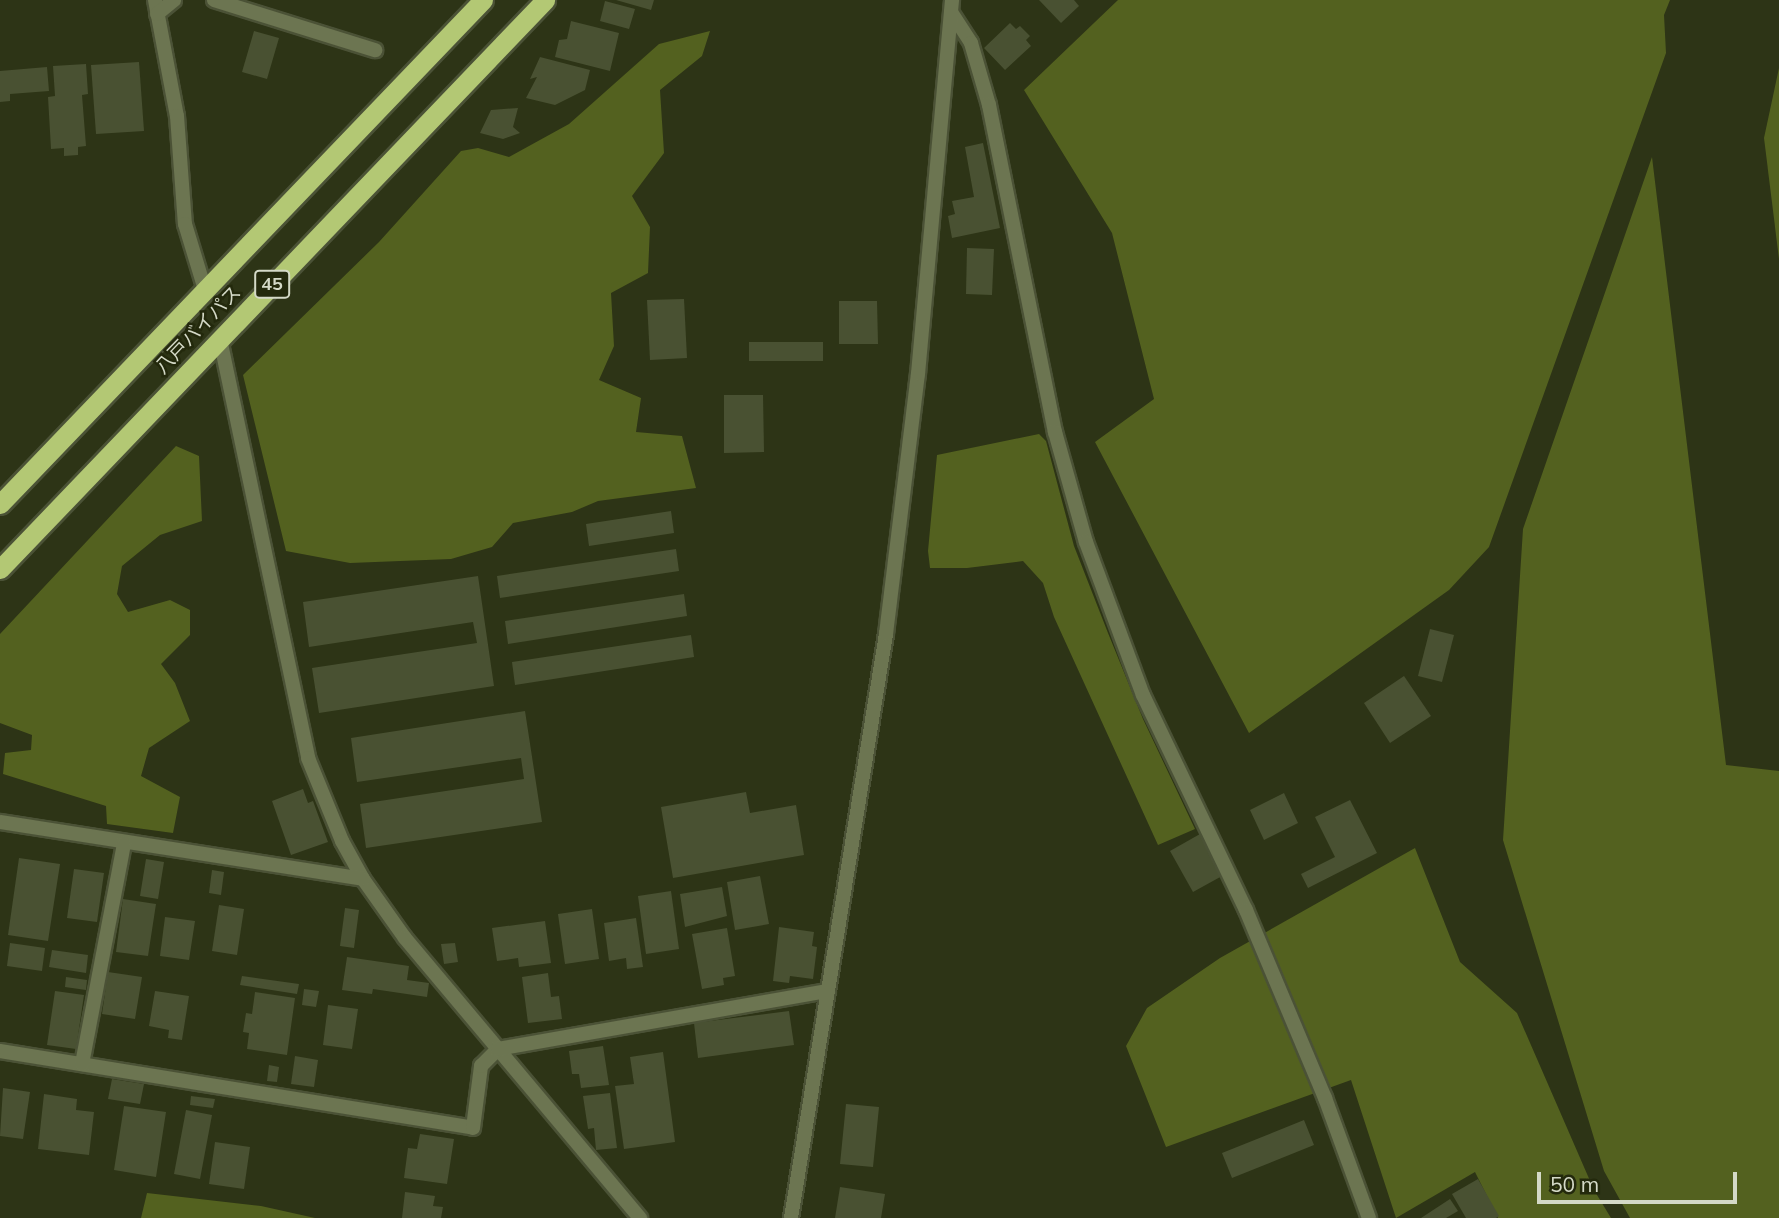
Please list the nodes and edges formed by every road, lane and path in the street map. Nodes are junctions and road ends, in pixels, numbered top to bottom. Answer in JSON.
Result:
{"nodes":[{"id":1,"x":174,"y":0,"type":"edge"},
{"id":2,"x":214,"y":0,"type":"edge"},
{"id":3,"x":483,"y":0,"type":"edge"},
{"id":4,"x":545,"y":0,"type":"edge"},
{"id":5,"x":951,"y":6,"type":"edge"},
{"id":6,"x":156,"y":7,"type":"edge"},
{"id":7,"x":375,"y":50,"type":"dead end"},
{"id":8,"x":205,"y":290,"type":"junction"},
{"id":9,"x":220,"y":340,"type":"junction"},
{"id":10,"x":0,"y":504,"type":"edge"},
{"id":11,"x":0,"y":569,"type":"edge"},
{"id":12,"x":0,"y":822,"type":"edge"},
{"id":13,"x":124,"y":844,"type":"junction"},
{"id":14,"x":363,"y":879,"type":"junction"},
{"id":15,"x":828,"y":991,"type":"junction"},
{"id":16,"x":498,"y":1049,"type":"junction"},
{"id":17,"x":0,"y":1051,"type":"edge"},
{"id":18,"x":82,"y":1064,"type":"junction"},
{"id":19,"x":640,"y":1218,"type":"edge"},
{"id":20,"x":791,"y":1218,"type":"edge"},
{"id":21,"x":1370,"y":1218,"type":"edge"}],
"edges":[{"from":1,"to":6,"type":"street"},
{"from":2,"to":7,"type":"street"},
{"from":3,"to":8,"type":"highway","name":"八戸バイパス","number":"45"},
{"from":4,"to":9,"type":"highway","name":"八戸バイパス","number":"45"},
{"from":5,"to":15,"type":"street"},
{"from":5,"to":21,"type":"street"},
{"from":6,"to":8,"type":"street"},
{"from":8,"to":10,"type":"highway","name":"八戸バイパス","number":"45"},
{"from":9,"to":11,"type":"highway","name":"八戸バイパス","number":"45"},
{"from":9,"to":14,"type":"street"},
{"from":12,"to":13,"type":"street"},
{"from":13,"to":14,"type":"street"},
{"from":13,"to":18,"type":"street"},
{"from":14,"to":16,"type":"street"},
{"from":15,"to":16,"type":"street"},
{"from":15,"to":20,"type":"street"},
{"from":16,"to":18,"type":"street"},
{"from":16,"to":19,"type":"street"},
{"from":17,"to":18,"type":"street"}]}
